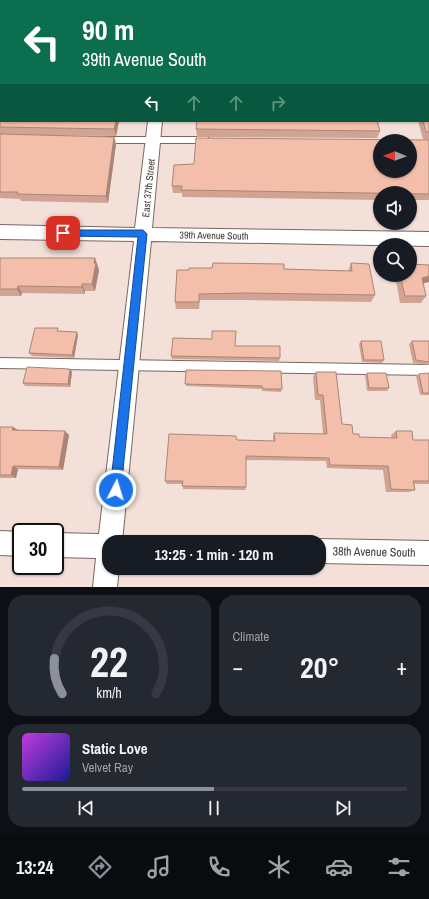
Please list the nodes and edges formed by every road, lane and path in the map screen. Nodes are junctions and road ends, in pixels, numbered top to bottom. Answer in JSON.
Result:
{"nodes":[{"id":1,"x":155,"y":122,"type":"edge"},
{"id":2,"x":94,"y":140,"type":"edge"},
{"id":3,"x":153,"y":140,"type":"junction"},
{"id":4,"x":212,"y":140,"type":"edge"},
{"id":5,"x":0,"y":232,"type":"edge"},
{"id":6,"x":143,"y":234,"type":"junction"},
{"id":7,"x":429,"y":239,"type":"edge"},
{"id":8,"x":0,"y":363,"type":"edge"},
{"id":9,"x":128,"y":365,"type":"junction"},
{"id":10,"x":429,"y":370,"type":"edge"},
{"id":11,"x":111,"y":535,"type":"edge"},
{"id":12,"x":0,"y":543,"type":"edge"},
{"id":13,"x":12,"y":544,"type":"edge"},
{"id":14,"x":64,"y":545,"type":"edge"},
{"id":15,"x":102,"y":546,"type":"edge"},
{"id":16,"x":326,"y":551,"type":"edge"},
{"id":17,"x":429,"y":554,"type":"edge"},
{"id":18,"x":107,"y":575,"type":"edge"},
{"id":19,"x":106,"y":587,"type":"edge"}],
"edges":[{"from":1,"to":3,"type":"street","name":"East 37th Street"},
{"from":2,"to":3,"type":"lane"},
{"from":3,"to":4,"type":"lane"},
{"from":3,"to":6,"type":"street","name":"East 37th Street"},
{"from":5,"to":6,"type":"street","name":"39th Avenue South"},
{"from":6,"to":7,"type":"street","name":"39th Avenue South"},
{"from":6,"to":9,"type":"street","name":"East 37th Street"},
{"from":8,"to":9,"type":"lane"},
{"from":9,"to":10,"type":"lane"},
{"from":9,"to":11,"type":"street","name":"East 37th Street"},
{"from":12,"to":13,"type":"street"},
{"from":14,"to":15,"type":"street"},
{"from":16,"to":17,"type":"street","name":"38th Avenue South"},
{"from":18,"to":19,"type":"street"}]}
